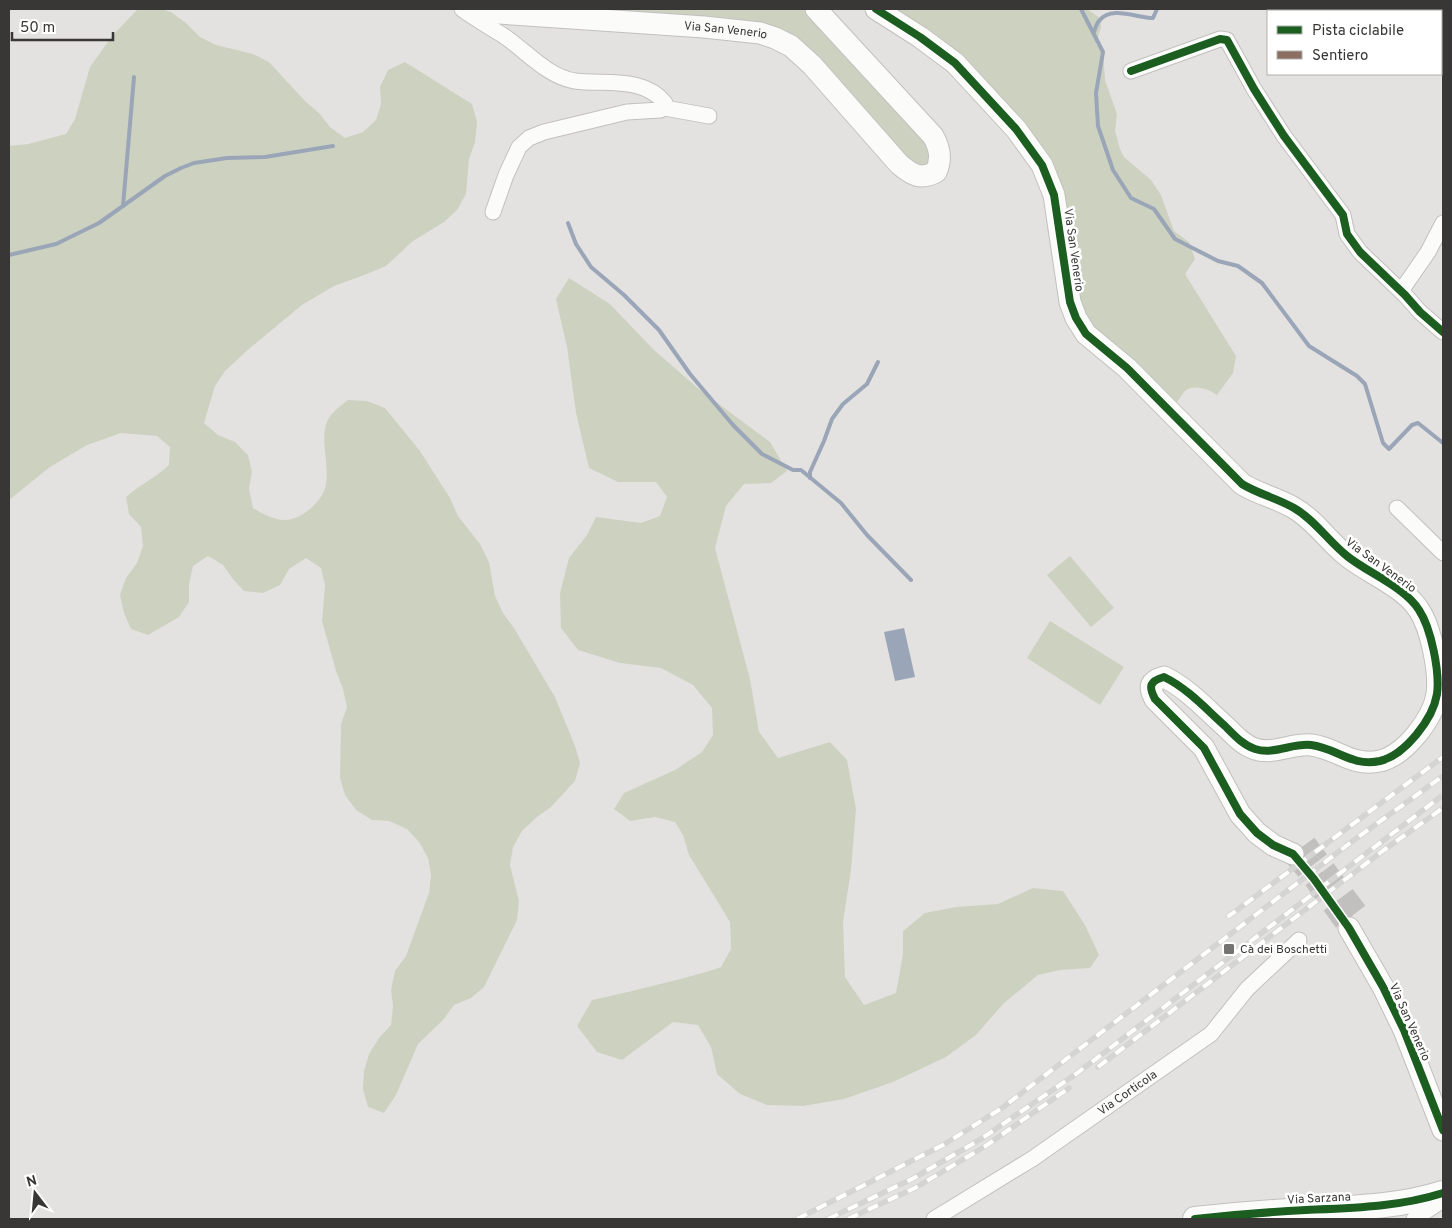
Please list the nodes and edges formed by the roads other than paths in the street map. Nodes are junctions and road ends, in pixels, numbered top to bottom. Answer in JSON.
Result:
{"nodes":[{"id":1,"x":462,"y":9,"type":"edge"},
{"id":2,"x":485,"y":9,"type":"edge"},
{"id":3,"x":816,"y":9,"type":"edge"},
{"id":4,"x":876,"y":9,"type":"edge"},
{"id":5,"x":1132,"y":71,"type":"dead end"},
{"id":6,"x":665,"y":108,"type":"junction"},
{"id":7,"x":709,"y":116,"type":"dead end"},
{"id":8,"x":493,"y":212,"type":"dead end"},
{"id":9,"x":1443,"y":223,"type":"edge"},
{"id":10,"x":1401,"y":291,"type":"junction"},
{"id":11,"x":1443,"y":332,"type":"edge"},
{"id":12,"x":1397,"y":508,"type":"dead end"},
{"id":13,"x":1443,"y":553,"type":"edge"},
{"id":14,"x":1291,"y":848,"type":"tunnel mouth"},
{"id":15,"x":1354,"y":921,"type":"tunnel mouth"},
{"id":16,"x":1299,"y":940,"type":"dead end"},
{"id":17,"x":1443,"y":1130,"type":"edge"},
{"id":18,"x":1443,"y":1193,"type":"edge"},
{"id":19,"x":1443,"y":1200,"type":"edge"},
{"id":20,"x":934,"y":1219,"type":"edge"},
{"id":21,"x":1195,"y":1219,"type":"edge"},
{"id":22,"x":1414,"y":1219,"type":"edge"}],
"edges":[{"from":1,"to":6,"type":"street"},
{"from":2,"to":3,"type":"street","name":"Via San Venerio"},
{"from":4,"to":14,"type":"street","name":"Via San Venerio"},
{"from":5,"to":10,"type":"street"},
{"from":6,"to":7,"type":"street"},
{"from":6,"to":8,"type":"street"},
{"from":9,"to":10,"type":"street"},
{"from":10,"to":11,"type":"street"},
{"from":12,"to":13,"type":"street"},
{"from":15,"to":17,"type":"street","name":"Via San Venerio"},
{"from":16,"to":20,"type":"street","name":"Via Corticola"},
{"from":18,"to":21,"type":"main road","name":"Via Sarzana"},
{"from":19,"to":22,"type":"street"}]}
